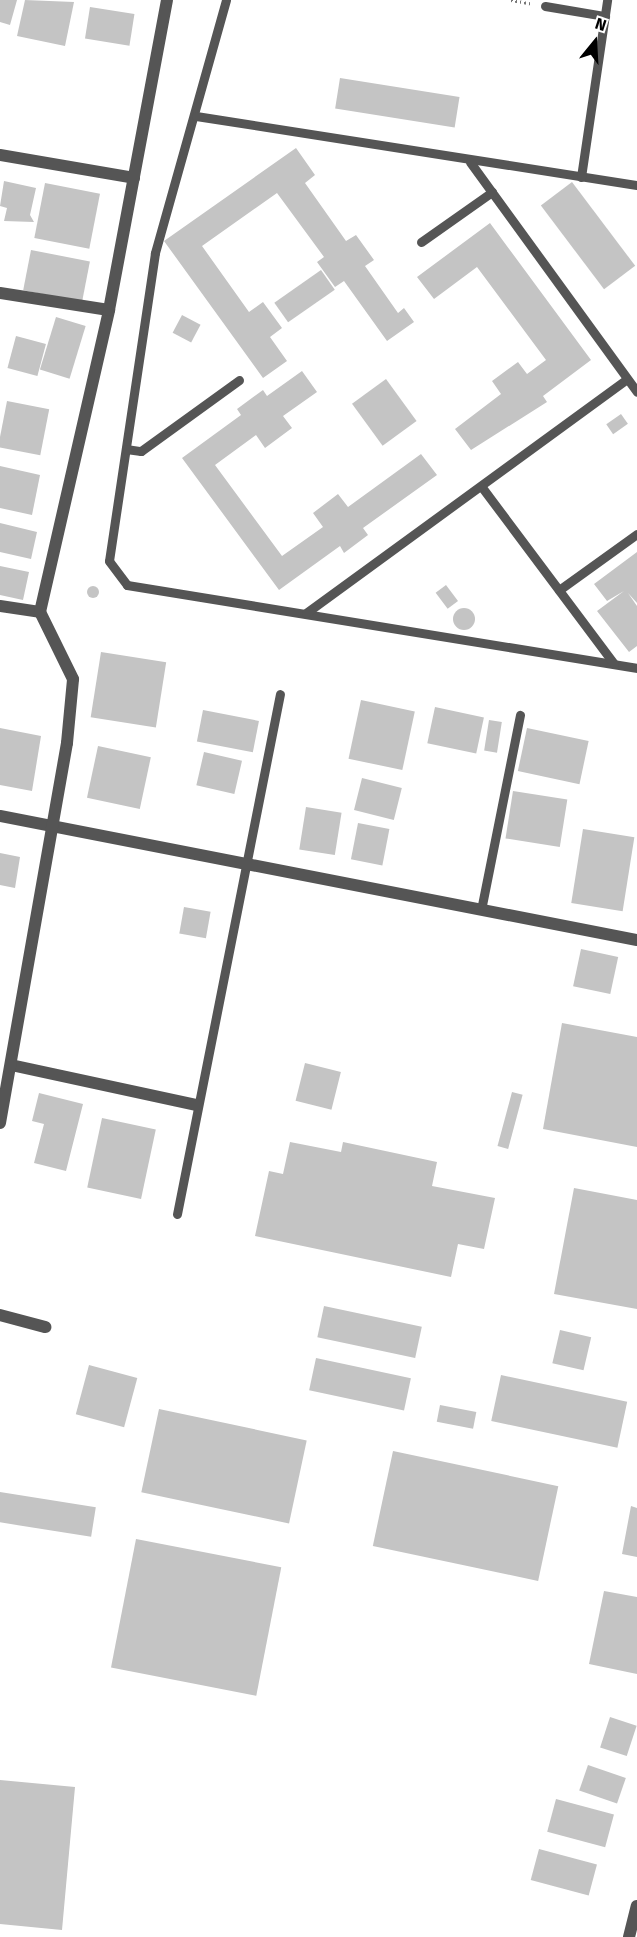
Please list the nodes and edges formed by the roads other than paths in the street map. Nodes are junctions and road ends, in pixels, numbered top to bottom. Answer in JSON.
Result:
{"nodes":[{"id":1,"x":167,"y":0,"type":"edge"},
{"id":2,"x":226,"y":0,"type":"edge"},
{"id":3,"x":608,"y":0,"type":"edge"},
{"id":4,"x":545,"y":6,"type":"road end"},
{"id":5,"x":605,"y":16,"type":"junction"},
{"id":6,"x":196,"y":116,"type":"junction"},
{"id":7,"x":0,"y":155,"type":"edge"},
{"id":8,"x":470,"y":162,"type":"junction"},
{"id":9,"x":581,"y":177,"type":"junction"},
{"id":10,"x":134,"y":178,"type":"junction"},
{"id":11,"x":637,"y":185,"type":"edge"},
{"id":12,"x":492,"y":192,"type":"junction"},
{"id":13,"x":421,"y":242,"type":"dead end"},
{"id":14,"x":0,"y":293,"type":"edge"},
{"id":15,"x":109,"y":310,"type":"junction"},
{"id":16,"x":627,"y":379,"type":"junction"},
{"id":17,"x":239,"y":380,"type":"dead end"},
{"id":18,"x":637,"y":392,"type":"edge"},
{"id":19,"x":126,"y":449,"type":"junction"},
{"id":20,"x":481,"y":486,"type":"junction"},
{"id":21,"x":637,"y":534,"type":"edge"},
{"id":22,"x":559,"y":590,"type":"junction"},
{"id":23,"x":0,"y":606,"type":"edge"},
{"id":24,"x":40,"y":612,"type":"junction"},
{"id":25,"x":306,"y":613,"type":"junction"},
{"id":26,"x":615,"y":664,"type":"junction"},
{"id":27,"x":637,"y":668,"type":"edge"},
{"id":28,"x":280,"y":694,"type":"dead end"},
{"id":29,"x":520,"y":714,"type":"dead end"},
{"id":30,"x":0,"y":816,"type":"edge"},
{"id":31,"x":52,"y":827,"type":"junction"},
{"id":32,"x":246,"y":864,"type":"junction"},
{"id":33,"x":482,"y":910,"type":"junction"},
{"id":34,"x":637,"y":940,"type":"edge"},
{"id":35,"x":10,"y":1065,"type":"junction"},
{"id":36,"x":196,"y":1105,"type":"junction"},
{"id":37,"x":0,"y":1123,"type":"edge"},
{"id":38,"x":177,"y":1214,"type":"dead end"},
{"id":39,"x":0,"y":1315,"type":"edge"},
{"id":40,"x":45,"y":1327,"type":"dead end"},
{"id":41,"x":637,"y":1906,"type":"edge"},
{"id":42,"x":629,"y":1937,"type":"edge"}],
"edges":[{"from":1,"to":10,"type":"street"},
{"from":2,"to":6,"type":"lane"},
{"from":3,"to":5,"type":"lane"},
{"from":4,"to":5,"type":"lane"},
{"from":5,"to":9,"type":"lane"},
{"from":6,"to":8,"type":"lane"},
{"from":6,"to":19,"type":"lane"},
{"from":7,"to":10,"type":"street"},
{"from":8,"to":9,"type":"lane"},
{"from":8,"to":12,"type":"lane"},
{"from":9,"to":11,"type":"lane"},
{"from":10,"to":15,"type":"street"},
{"from":12,"to":13,"type":"lane"},
{"from":12,"to":16,"type":"lane"},
{"from":14,"to":15,"type":"street"},
{"from":15,"to":24,"type":"street"},
{"from":16,"to":18,"type":"lane"},
{"from":16,"to":20,"type":"lane"},
{"from":17,"to":19,"type":"lane"},
{"from":19,"to":25,"type":"lane"},
{"from":20,"to":22,"type":"lane"},
{"from":20,"to":25,"type":"lane"},
{"from":21,"to":22,"type":"lane"},
{"from":22,"to":26,"type":"lane"},
{"from":23,"to":24,"type":"street"},
{"from":24,"to":31,"type":"street"},
{"from":25,"to":26,"type":"lane"},
{"from":26,"to":27,"type":"lane"},
{"from":28,"to":32,"type":"lane"},
{"from":29,"to":33,"type":"lane"},
{"from":30,"to":31,"type":"street"},
{"from":31,"to":32,"type":"street"},
{"from":31,"to":35,"type":"street"},
{"from":32,"to":33,"type":"street"},
{"from":32,"to":36,"type":"lane"},
{"from":33,"to":34,"type":"street"},
{"from":35,"to":36,"type":"street"},
{"from":35,"to":37,"type":"street"},
{"from":36,"to":38,"type":"lane"},
{"from":39,"to":40,"type":"street"},
{"from":41,"to":42,"type":"street"}]}
